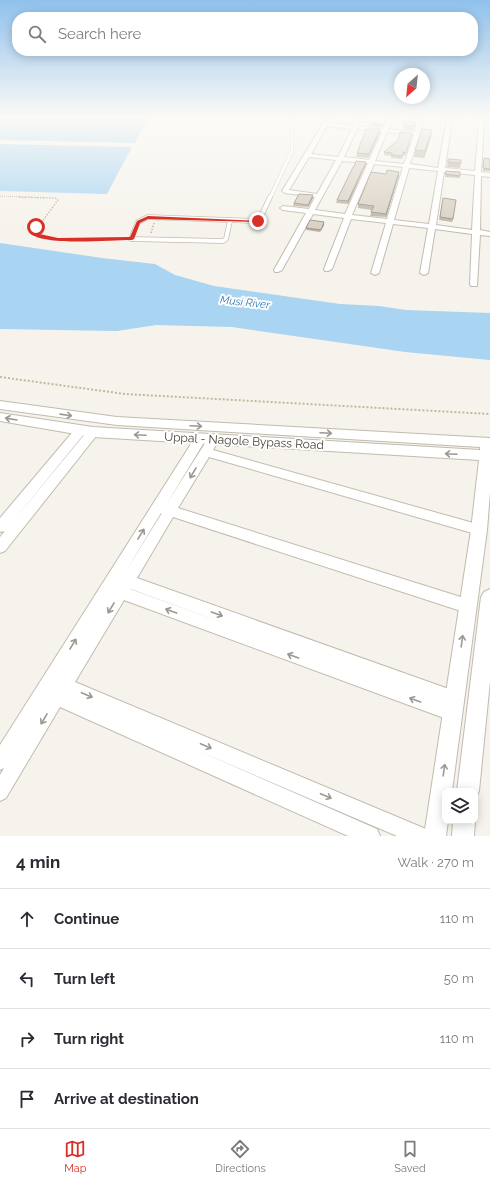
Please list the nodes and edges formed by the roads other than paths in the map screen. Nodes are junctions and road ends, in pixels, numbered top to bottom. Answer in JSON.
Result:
{"nodes":[{"id":1,"x":290,"y":156,"type":"edge"},
{"id":2,"x":306,"y":156,"type":"edge"},
{"id":3,"x":315,"y":156,"type":"edge"},
{"id":4,"x":341,"y":156,"type":"edge"},
{"id":5,"x":375,"y":156,"type":"edge"},
{"id":6,"x":409,"y":156,"type":"edge"},
{"id":7,"x":444,"y":156,"type":"edge"},
{"id":8,"x":479,"y":156,"type":"edge"},
{"id":9,"x":340,"y":159,"type":"junction"},
{"id":10,"x":372,"y":162,"type":"junction"},
{"id":11,"x":406,"y":166,"type":"junction"},
{"id":12,"x":442,"y":170,"type":"junction"},
{"id":13,"x":478,"y":174,"type":"junction"},
{"id":14,"x":490,"y":175,"type":"edge"},
{"id":15,"x":319,"y":196,"type":"junction"},
{"id":16,"x":284,"y":208,"type":"dead end"},
{"id":17,"x":310,"y":211,"type":"junction"},
{"id":18,"x":348,"y":216,"type":"junction"},
{"id":19,"x":230,"y":220,"type":"junction"},
{"id":20,"x":390,"y":221,"type":"junction"},
{"id":21,"x":432,"y":227,"type":"junction"},
{"id":22,"x":476,"y":233,"type":"junction"},
{"id":23,"x":490,"y":234,"type":"edge"},
{"id":24,"x":278,"y":270,"type":"dead end"},
{"id":25,"x":328,"y":270,"type":"dead end"},
{"id":26,"x":375,"y":273,"type":"dead end"},
{"id":27,"x":424,"y":273,"type":"dead end"},
{"id":28,"x":474,"y":284,"type":"dead end"},
{"id":29,"x":0,"y":405,"type":"edge"},
{"id":30,"x":0,"y":418,"type":"edge"},
{"id":31,"x":80,"y":431,"type":"junction"},
{"id":32,"x":93,"y":432,"type":"junction"},
{"id":33,"x":206,"y":444,"type":"junction"},
{"id":34,"x":489,"y":449,"type":"edge"},
{"id":35,"x":164,"y":509,"type":"junction"},
{"id":36,"x":0,"y":527,"type":"edge"},
{"id":37,"x":479,"y":530,"type":"junction"},
{"id":38,"x":0,"y":547,"type":"edge"},
{"id":39,"x":118,"y":585,"type":"junction"},
{"id":40,"x":490,"y":597,"type":"edge"},
{"id":41,"x":467,"y":606,"type":"junction"},
{"id":42,"x":54,"y":689,"type":"junction"},
{"id":43,"x":453,"y":706,"type":"junction"},
{"id":44,"x":0,"y":761,"type":"edge"},
{"id":45,"x":468,"y":788,"type":"edge"},
{"id":46,"x":0,"y":792,"type":"edge"},
{"id":47,"x":464,"y":824,"type":"edge"},
{"id":48,"x":370,"y":836,"type":"edge"},
{"id":49,"x":420,"y":836,"type":"edge"},
{"id":50,"x":435,"y":836,"type":"edge"},
{"id":51,"x":463,"y":836,"type":"edge"}],
"edges":[{"from":1,"to":19,"type":"lane"},
{"from":2,"to":15,"type":"street"},
{"from":3,"to":9,"type":"street"},
{"from":4,"to":9,"type":"street"},
{"from":5,"to":10,"type":"street"},
{"from":6,"to":11,"type":"street"},
{"from":7,"to":12,"type":"street"},
{"from":8,"to":13,"type":"street"},
{"from":9,"to":10,"type":"street"},
{"from":9,"to":15,"type":"street"},
{"from":10,"to":11,"type":"street"},
{"from":10,"to":18,"type":"street"},
{"from":11,"to":12,"type":"street"},
{"from":11,"to":20,"type":"street"},
{"from":12,"to":13,"type":"street"},
{"from":12,"to":21,"type":"street"},
{"from":13,"to":14,"type":"street"},
{"from":13,"to":22,"type":"street"},
{"from":15,"to":17,"type":"street"},
{"from":16,"to":17,"type":"street"},
{"from":17,"to":18,"type":"street"},
{"from":17,"to":24,"type":"street"},
{"from":18,"to":20,"type":"street"},
{"from":18,"to":25,"type":"street"},
{"from":19,"to":19,"type":"lane"},
{"from":20,"to":21,"type":"street"},
{"from":20,"to":26,"type":"street"},
{"from":21,"to":22,"type":"street"},
{"from":21,"to":27,"type":"street"},
{"from":22,"to":23,"type":"street"},
{"from":22,"to":28,"type":"street"},
{"from":29,"to":34,"type":"street","name":"Uppal - Nagole Bypass Road","one_way":true},
{"from":31,"to":30,"type":"street","name":"Uppal - Nagole Bypass Road","one_way":true},
{"from":31,"to":32,"type":"street","name":"Uppal - Nagole Bypass Road"},
{"from":31,"to":36,"type":"street"},
{"from":33,"to":32,"type":"street","name":"Uppal - Nagole Bypass Road","one_way":true},
{"from":32,"to":38,"type":"street"},
{"from":34,"to":33,"type":"street","name":"Uppal - Nagole Bypass Road","one_way":true},
{"from":33,"to":35,"type":"street"},
{"from":33,"to":37,"type":"street"},
{"from":34,"to":37,"type":"street"},
{"from":35,"to":39,"type":"street"},
{"from":35,"to":41,"type":"street"},
{"from":37,"to":41,"type":"street"},
{"from":39,"to":42,"type":"street"},
{"from":39,"to":43,"type":"street"},
{"from":40,"to":45,"type":"street"},
{"from":43,"to":41,"type":"street","one_way":true},
{"from":42,"to":44,"type":"street"},
{"from":42,"to":46,"type":"street","one_way":true},
{"from":42,"to":48,"type":"street"},
{"from":42,"to":49,"type":"street","one_way":true},
{"from":50,"to":43,"type":"street","one_way":true},
{"from":47,"to":51,"type":"street"}]}
